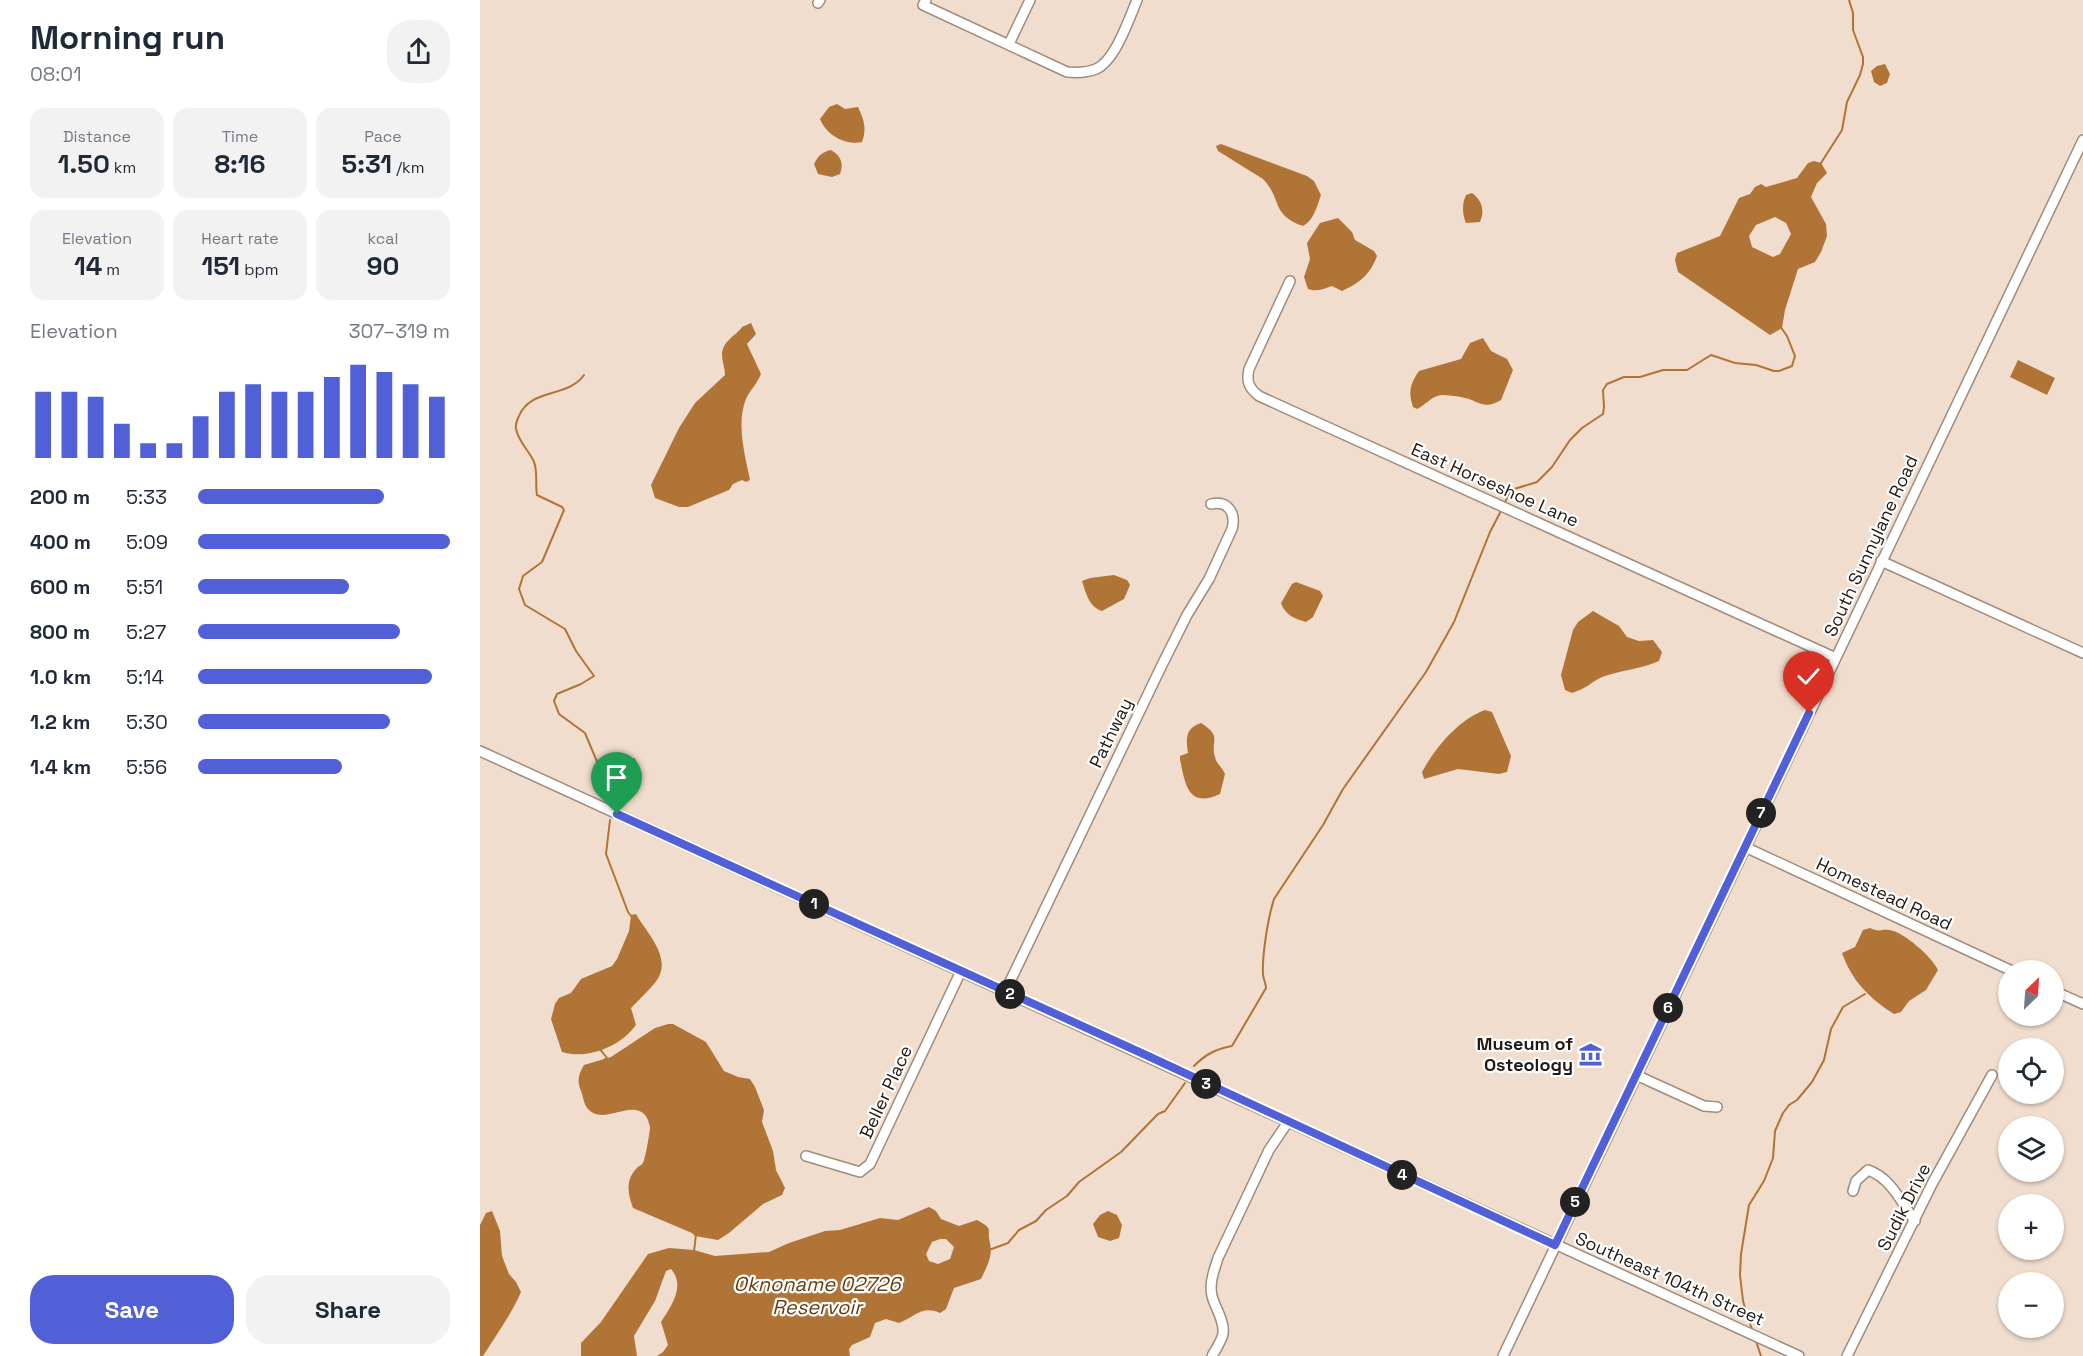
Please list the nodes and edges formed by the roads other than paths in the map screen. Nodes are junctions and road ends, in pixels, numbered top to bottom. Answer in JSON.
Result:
{"nodes":[{"id":1,"x":1030,"y":0,"type":"edge"},
{"id":2,"x":1137,"y":0,"type":"edge"},
{"id":3,"x":925,"y":3,"type":"edge"},
{"id":4,"x":1009,"y":44,"type":"junction"},
{"id":5,"x":2083,"y":140,"type":"edge"},
{"id":6,"x":1290,"y":281,"type":"dead end"},
{"id":7,"x":1211,"y":504,"type":"dead end"},
{"id":8,"x":1881,"y":561,"type":"junction"},
{"id":9,"x":2083,"y":653,"type":"edge"},
{"id":10,"x":1836,"y":658,"type":"junction"},
{"id":11,"x":480,"y":752,"type":"edge"},
{"id":12,"x":1745,"y":847,"type":"junction"},
{"id":13,"x":1998,"y":964,"type":"edge"},
{"id":14,"x":961,"y":971,"type":"junction"},
{"id":15,"x":1005,"y":992,"type":"junction"},
{"id":16,"x":2064,"y":995,"type":"edge"},
{"id":17,"x":2083,"y":1004,"type":"edge"},
{"id":18,"x":1636,"y":1075,"type":"junction"},
{"id":19,"x":1992,"y":1075,"type":"dead end"},
{"id":20,"x":1718,"y":1107,"type":"dead end"},
{"id":21,"x":1288,"y":1122,"type":"junction"},
{"id":22,"x":806,"y":1156,"type":"dead end"},
{"id":23,"x":1853,"y":1191,"type":"dead end"},
{"id":24,"x":1915,"y":1221,"type":"junction"},
{"id":25,"x":1555,"y":1245,"type":"junction"},
{"id":26,"x":1212,"y":1356,"type":"edge"},
{"id":27,"x":1503,"y":1356,"type":"edge"},
{"id":28,"x":1799,"y":1356,"type":"edge"},
{"id":29,"x":1847,"y":1356,"type":"edge"}],
"edges":[{"from":1,"to":4,"type":"street"},
{"from":2,"to":4,"type":"street"},
{"from":3,"to":4,"type":"street"},
{"from":5,"to":8,"type":"street","name":"South Sunnylane Road"},
{"from":6,"to":10,"type":"street","name":"East Horseshoe Lane"},
{"from":7,"to":15,"type":"street","name":"Pathway"},
{"from":8,"to":9,"type":"street"},
{"from":8,"to":10,"type":"street","name":"South Sunnylane Road"},
{"from":10,"to":12,"type":"street","name":"South Sunnylane Road"},
{"from":11,"to":14,"type":"street","name":"Southeast 104th Street"},
{"from":12,"to":13,"type":"street","name":"Homestead Road"},
{"from":12,"to":18,"type":"street","name":"South Sunnylane Road"},
{"from":14,"to":15,"type":"street","name":"Southeast 104th Street"},
{"from":14,"to":22,"type":"street","name":"Beller Place"},
{"from":15,"to":21,"type":"street","name":"Southeast 104th Street"},
{"from":16,"to":17,"type":"street"},
{"from":18,"to":20,"type":"street"},
{"from":18,"to":25,"type":"street","name":"South Sunnylane Road"},
{"from":19,"to":24,"type":"street","name":"Sudik Drive"},
{"from":21,"to":25,"type":"street","name":"Southeast 104th Street"},
{"from":21,"to":26,"type":"street"},
{"from":23,"to":24,"type":"street"},
{"from":24,"to":29,"type":"street","name":"Sudik Drive"},
{"from":25,"to":27,"type":"street","name":"South Sunnylane Road"},
{"from":25,"to":28,"type":"street","name":"Southeast 104th Street"}]}
